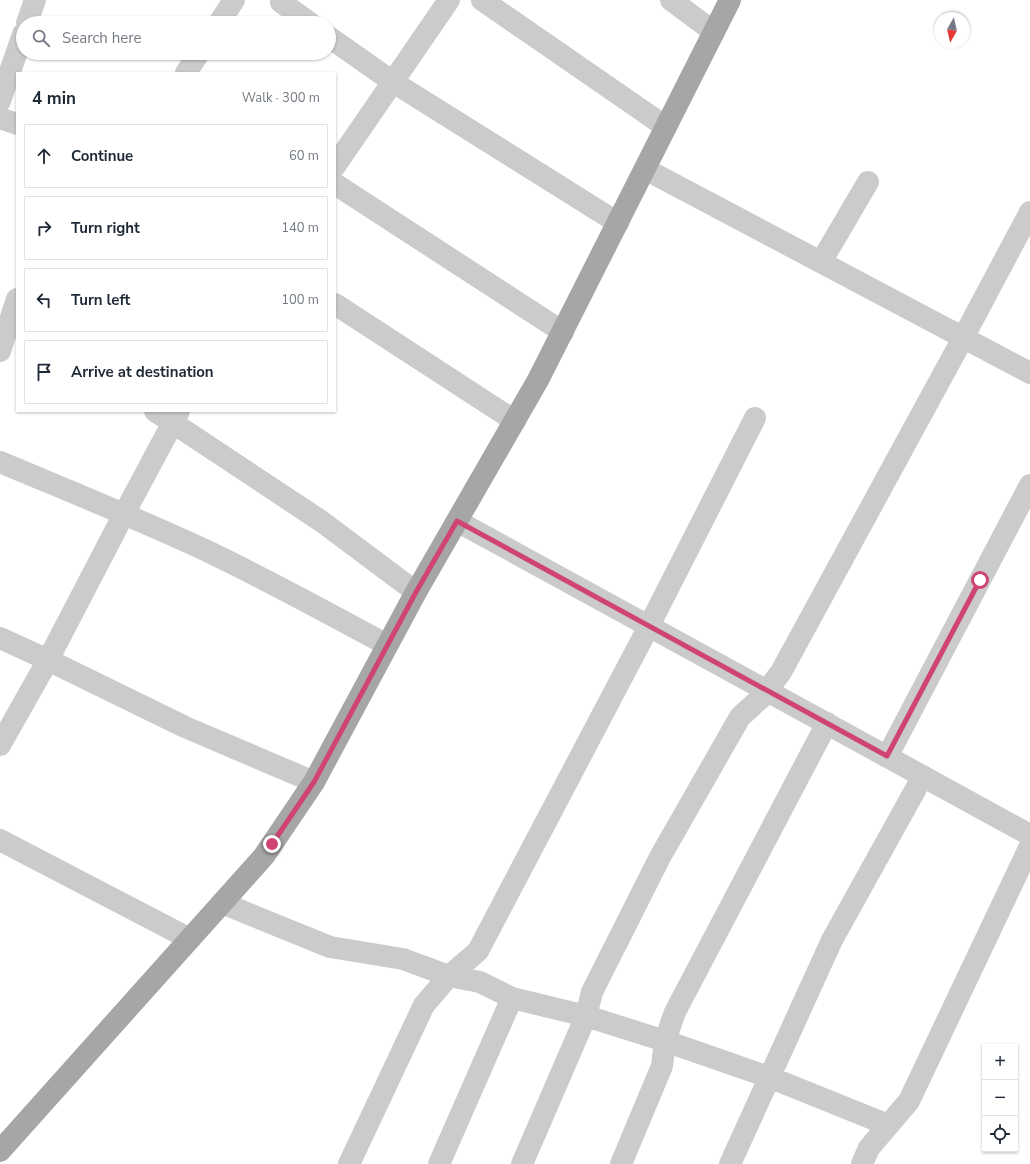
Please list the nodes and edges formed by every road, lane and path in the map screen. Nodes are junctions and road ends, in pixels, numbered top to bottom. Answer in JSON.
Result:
{"nodes":[{"id":1,"x":35,"y":0,"type":"edge"},
{"id":2,"x":234,"y":0,"type":"edge"},
{"id":3,"x":449,"y":0,"type":"edge"},
{"id":4,"x":482,"y":0,"type":"edge"},
{"id":5,"x":671,"y":0,"type":"edge"},
{"id":6,"x":730,"y":0,"type":"edge"},
{"id":7,"x":281,"y":2,"type":"dead end"},
{"id":8,"x":29,"y":16,"type":"edge"},
{"id":9,"x":224,"y":16,"type":"edge"},
{"id":10,"x":300,"y":16,"type":"edge"},
{"id":11,"x":714,"y":32,"type":"junction"},
{"id":12,"x":336,"y":42,"type":"edge"},
{"id":13,"x":16,"y":54,"type":"edge"},
{"id":14,"x":194,"y":60,"type":"edge"},
{"id":15,"x":187,"y":72,"type":"edge"},
{"id":16,"x":393,"y":82,"type":"junction"},
{"id":17,"x":0,"y":101,"type":"edge"},
{"id":18,"x":0,"y":118,"type":"edge"},
{"id":19,"x":16,"y":124,"type":"edge"},
{"id":20,"x":666,"y":127,"type":"junction"},
{"id":21,"x":336,"y":165,"type":"edge"},
{"id":22,"x":645,"y":169,"type":"junction"},
{"id":23,"x":868,"y":182,"type":"dead end"},
{"id":24,"x":336,"y":185,"type":"edge"},
{"id":25,"x":1030,"y":212,"type":"edge"},
{"id":26,"x":618,"y":223,"type":"junction"},
{"id":27,"x":821,"y":262,"type":"junction"},
{"id":28,"x":336,"y":305,"type":"edge"},
{"id":29,"x":12,"y":309,"type":"edge"},
{"id":30,"x":563,"y":332,"type":"junction"},
{"id":31,"x":963,"y":338,"type":"junction"},
{"id":32,"x":0,"y":351,"type":"edge"},
{"id":33,"x":1030,"y":373,"type":"edge"},
{"id":34,"x":158,"y":412,"type":"edge"},
{"id":35,"x":176,"y":417,"type":"edge"},
{"id":36,"x":754,"y":418,"type":"dead end"},
{"id":37,"x":515,"y":421,"type":"junction"},
{"id":38,"x":0,"y":462,"type":"edge"},
{"id":39,"x":1030,"y":485,"type":"edge"},
{"id":40,"x":124,"y":514,"type":"junction"},
{"id":41,"x":457,"y":521,"type":"junction"},
{"id":42,"x":416,"y":592,"type":"junction"},
{"id":43,"x":649,"y":626,"type":"junction"},
{"id":44,"x":0,"y":638,"type":"edge"},
{"id":45,"x":387,"y":646,"type":"junction"},
{"id":46,"x":48,"y":660,"type":"junction"},
{"id":47,"x":767,"y":691,"type":"junction"},
{"id":48,"x":827,"y":723,"type":"junction"},
{"id":49,"x":0,"y":745,"type":"edge"},
{"id":50,"x":887,"y":756,"type":"junction"},
{"id":51,"x":923,"y":776,"type":"junction"},
{"id":52,"x":314,"y":782,"type":"junction"},
{"id":53,"x":1030,"y":835,"type":"edge"},
{"id":54,"x":0,"y":840,"type":"edge"},
{"id":55,"x":1030,"y":846,"type":"edge"},
{"id":56,"x":222,"y":903,"type":"junction"},
{"id":57,"x":190,"y":939,"type":"junction"},
{"id":58,"x":449,"y":976,"type":"junction"},
{"id":59,"x":512,"y":998,"type":"junction"},
{"id":60,"x":586,"y":1016,"type":"junction"},
{"id":61,"x":665,"y":1041,"type":"junction"},
{"id":62,"x":769,"y":1077,"type":"junction"},
{"id":63,"x":888,"y":1125,"type":"junction"},
{"id":64,"x":0,"y":1151,"type":"edge"},
{"id":65,"x":349,"y":1164,"type":"edge"},
{"id":66,"x":439,"y":1164,"type":"edge"},
{"id":67,"x":522,"y":1164,"type":"edge"},
{"id":68,"x":621,"y":1164,"type":"edge"},
{"id":69,"x":730,"y":1164,"type":"edge"},
{"id":70,"x":862,"y":1164,"type":"edge"}],
"edges":[{"from":1,"to":8,"type":"street"},
{"from":2,"to":9,"type":"street"},
{"from":3,"to":16,"type":"street"},
{"from":4,"to":20,"type":"street"},
{"from":5,"to":11,"type":"street"},
{"from":6,"to":11,"type":"main road"},
{"from":7,"to":10,"type":"street"},
{"from":11,"to":20,"type":"main road"},
{"from":12,"to":16,"type":"street"},
{"from":13,"to":17,"type":"street"},
{"from":14,"to":15,"type":"street"},
{"from":16,"to":21,"type":"street"},
{"from":16,"to":26,"type":"street"},
{"from":18,"to":19,"type":"street"},
{"from":20,"to":22,"type":"main road"},
{"from":22,"to":26,"type":"main road"},
{"from":22,"to":27,"type":"street"},
{"from":23,"to":27,"type":"street"},
{"from":24,"to":30,"type":"street"},
{"from":25,"to":31,"type":"street"},
{"from":26,"to":30,"type":"main road"},
{"from":27,"to":31,"type":"street"},
{"from":28,"to":37,"type":"street"},
{"from":29,"to":32,"type":"street"},
{"from":30,"to":37,"type":"main road"},
{"from":31,"to":33,"type":"street"},
{"from":31,"to":47,"type":"street"},
{"from":34,"to":35,"type":"street"},
{"from":35,"to":40,"type":"street"},
{"from":35,"to":42,"type":"street"},
{"from":36,"to":43,"type":"street"},
{"from":37,"to":41,"type":"main road"},
{"from":38,"to":40,"type":"street"},
{"from":39,"to":50,"type":"street"},
{"from":40,"to":45,"type":"street"},
{"from":40,"to":46,"type":"street"},
{"from":41,"to":42,"type":"main road"},
{"from":41,"to":43,"type":"street"},
{"from":42,"to":45,"type":"main road"},
{"from":43,"to":47,"type":"street"},
{"from":43,"to":58,"type":"street"},
{"from":44,"to":46,"type":"street"},
{"from":45,"to":52,"type":"main road"},
{"from":46,"to":49,"type":"street"},
{"from":46,"to":52,"type":"street"},
{"from":47,"to":48,"type":"street"},
{"from":47,"to":60,"type":"street"},
{"from":48,"to":50,"type":"street"},
{"from":48,"to":61,"type":"street"},
{"from":50,"to":51,"type":"street"},
{"from":51,"to":53,"type":"street"},
{"from":51,"to":62,"type":"street"},
{"from":52,"to":56,"type":"main road"},
{"from":54,"to":57,"type":"street"},
{"from":55,"to":63,"type":"street"},
{"from":56,"to":57,"type":"main road"},
{"from":56,"to":58,"type":"street"},
{"from":57,"to":64,"type":"main road"},
{"from":58,"to":59,"type":"street"},
{"from":58,"to":65,"type":"street"},
{"from":59,"to":60,"type":"street"},
{"from":59,"to":66,"type":"street"},
{"from":60,"to":61,"type":"street"},
{"from":60,"to":67,"type":"street"},
{"from":61,"to":62,"type":"street"},
{"from":61,"to":68,"type":"street"},
{"from":62,"to":63,"type":"street"},
{"from":62,"to":69,"type":"street"},
{"from":63,"to":70,"type":"street"}]}
